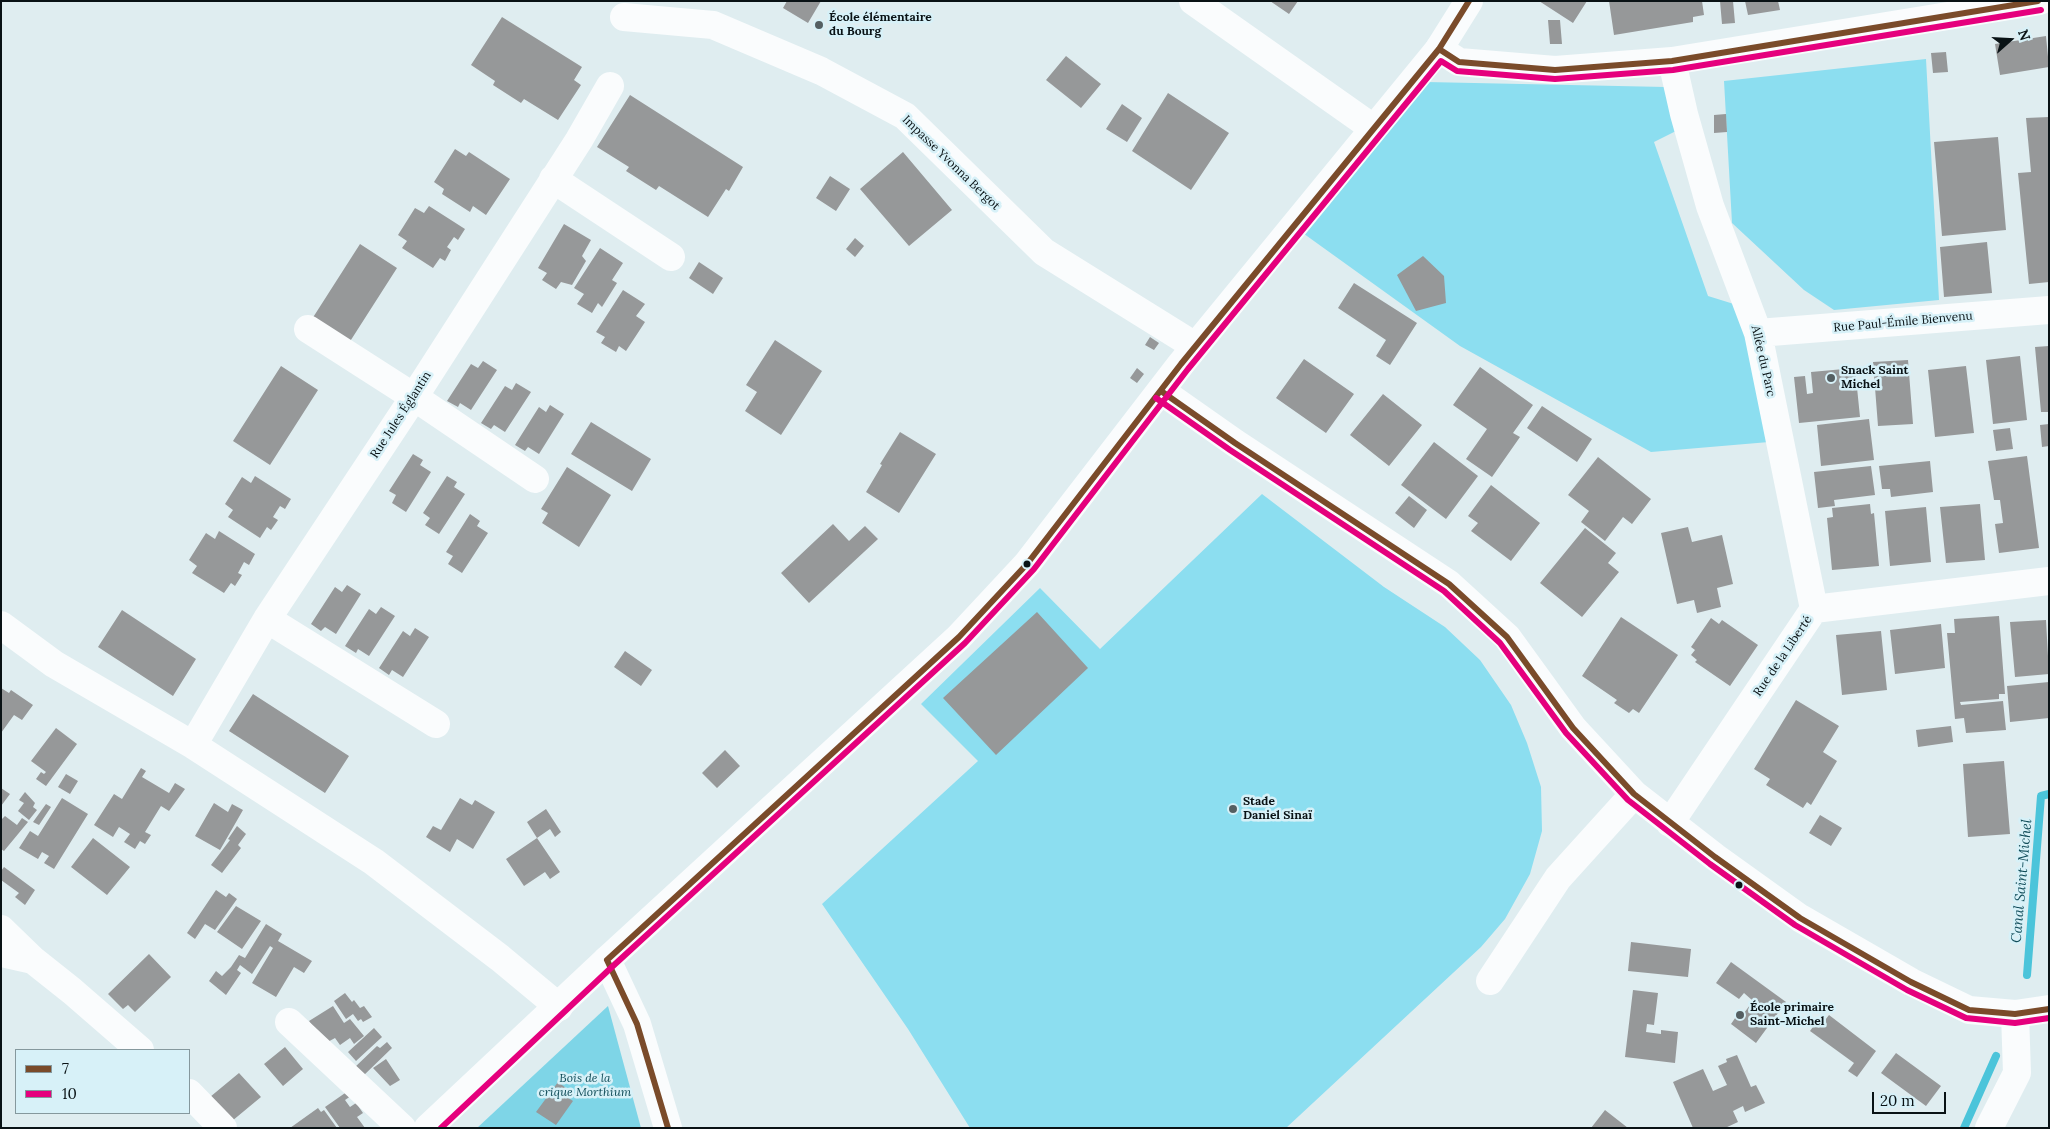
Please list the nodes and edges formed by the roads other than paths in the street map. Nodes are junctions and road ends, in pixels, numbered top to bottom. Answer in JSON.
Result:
{"nodes":[{"id":1,"x":1193,"y":1,"type":"edge"},
{"id":2,"x":1469,"y":1,"type":"edge"},
{"id":3,"x":2040,"y":1,"type":"edge"},
{"id":4,"x":624,"y":17,"type":"dead end"},
{"id":5,"x":1438,"y":49,"type":"junction"},
{"id":6,"x":1672,"y":61,"type":"junction"},
{"id":7,"x":610,"y":86,"type":"dead end"},
{"id":8,"x":1373,"y":128,"type":"junction"},
{"id":9,"x":553,"y":179,"type":"junction"},
{"id":10,"x":671,"y":257,"type":"dead end"},
{"id":11,"x":2049,"y":310,"type":"edge"},
{"id":12,"x":308,"y":329,"type":"dead end"},
{"id":13,"x":1758,"y":333,"type":"junction"},
{"id":14,"x":1195,"y":346,"type":"junction"},
{"id":15,"x":1161,"y":391,"type":"junction"},
{"id":16,"x":414,"y":397,"type":"junction"},
{"id":17,"x":535,"y":479,"type":"dead end"},
{"id":18,"x":2049,"y":581,"type":"edge"},
{"id":19,"x":1814,"y":609,"type":"junction"},
{"id":20,"x":268,"y":619,"type":"junction"},
{"id":21,"x":1,"y":625,"type":"edge"},
{"id":22,"x":436,"y":724,"type":"dead end"},
{"id":23,"x":193,"y":745,"type":"junction"},
{"id":24,"x":1634,"y":794,"type":"junction"},
{"id":25,"x":1670,"y":823,"type":"junction"},
{"id":26,"x":1,"y":929,"type":"edge"},
{"id":27,"x":1,"y":953,"type":"edge"},
{"id":28,"x":32,"y":960,"type":"junction"},
{"id":29,"x":607,"y":960,"type":"junction"},
{"id":30,"x":1490,"y":981,"type":"dead end"},
{"id":31,"x":559,"y":1006,"type":"junction"},
{"id":32,"x":2049,"y":1009,"type":"edge"},
{"id":33,"x":2015,"y":1014,"type":"junction"},
{"id":34,"x":289,"y":1022,"type":"dead end"},
{"id":35,"x":139,"y":1049,"type":"edge"},
{"id":36,"x":190,"y":1094,"type":"edge"},
{"id":37,"x":223,"y":1128,"type":"edge"},
{"id":38,"x":402,"y":1128,"type":"edge"},
{"id":39,"x":428,"y":1128,"type":"edge"},
{"id":40,"x":668,"y":1128,"type":"edge"},
{"id":41,"x":1990,"y":1128,"type":"edge"}],
"edges":[{"from":1,"to":8,"type":"street"},
{"from":2,"to":5,"type":"street"},
{"from":3,"to":6,"type":"street"},
{"from":4,"to":14,"type":"street","name":"Impasse Yvonna Bergot"},
{"from":5,"to":6,"type":"street"},
{"from":5,"to":8,"type":"street"},
{"from":6,"to":13,"type":"street","name":"Allée du Parc"},
{"from":7,"to":9,"type":"street","name":"Rue Jules Églantin"},
{"from":8,"to":14,"type":"street"},
{"from":9,"to":10,"type":"street"},
{"from":9,"to":16,"type":"street","name":"Rue Jules Églantin"},
{"from":11,"to":13,"type":"street","name":"Rue Paul-Émile Bienvenu"},
{"from":12,"to":16,"type":"street"},
{"from":13,"to":19,"type":"street","name":"Allée du Parc"},
{"from":14,"to":15,"type":"street"},
{"from":15,"to":24,"type":"street"},
{"from":15,"to":29,"type":"street"},
{"from":16,"to":17,"type":"street"},
{"from":16,"to":20,"type":"street","name":"Rue Jules Églantin"},
{"from":18,"to":19,"type":"street","name":"Rue de la Liberté"},
{"from":19,"to":25,"type":"street","name":"Rue de la Liberté"},
{"from":20,"to":22,"type":"street"},
{"from":20,"to":23,"type":"street","name":"Rue Jules Églantin"},
{"from":21,"to":23,"type":"street"},
{"from":23,"to":31,"type":"street"},
{"from":24,"to":25,"type":"street"},
{"from":24,"to":30,"type":"street"},
{"from":25,"to":33,"type":"street"},
{"from":26,"to":28,"type":"street"},
{"from":27,"to":28,"type":"street"},
{"from":28,"to":35,"type":"street"},
{"from":29,"to":31,"type":"street"},
{"from":29,"to":40,"type":"street"},
{"from":31,"to":39,"type":"street"},
{"from":32,"to":33,"type":"street"},
{"from":33,"to":41,"type":"street"},
{"from":34,"to":38,"type":"street"},
{"from":36,"to":37,"type":"street"}]}
